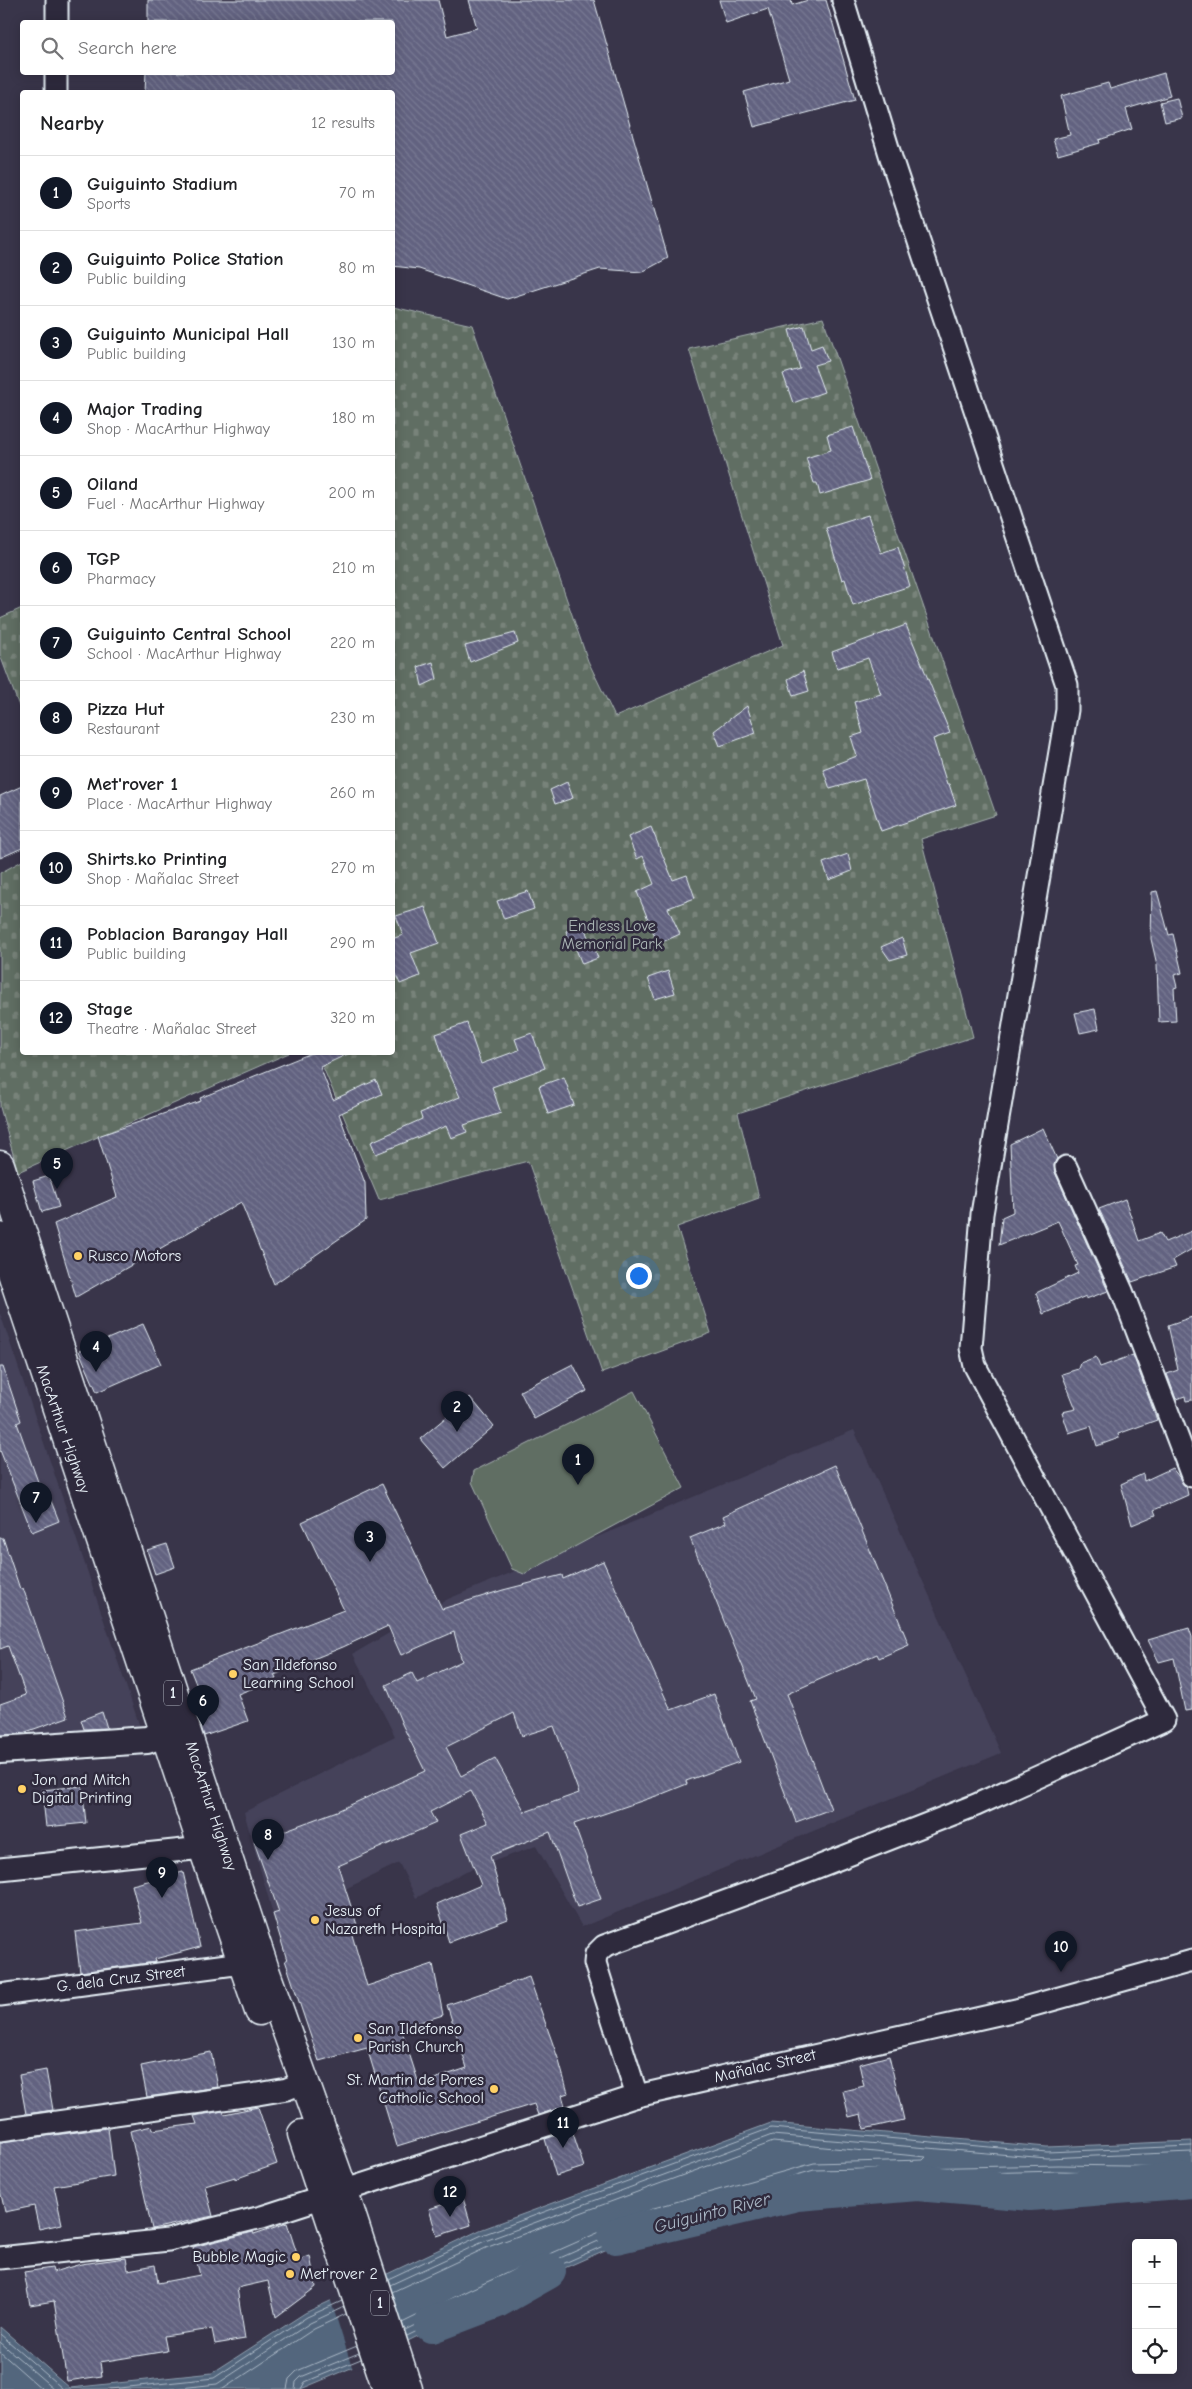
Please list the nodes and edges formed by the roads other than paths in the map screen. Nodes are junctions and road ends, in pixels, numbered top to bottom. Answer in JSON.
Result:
{"nodes":[{"id":1,"x":57,"y":0,"type":"edge"},
{"id":2,"x":843,"y":0,"type":"edge"},
{"id":3,"x":57,"y":20,"type":"edge"},
{"id":4,"x":56,"y":75,"type":"edge"},
{"id":5,"x":56,"y":90,"type":"edge"},
{"id":6,"x":0,"y":1165,"type":"edge"},
{"id":7,"x":1066,"y":1167,"type":"dead end"},
{"id":8,"x":0,"y":1237,"type":"edge"},
{"id":9,"x":1192,"y":1476,"type":"edge"},
{"id":10,"x":174,"y":1730,"type":"junction"},
{"id":11,"x":0,"y":1750,"type":"edge"},
{"id":12,"x":213,"y":1845,"type":"junction"},
{"id":13,"x":0,"y":1869,"type":"edge"},
{"id":14,"x":1192,"y":1961,"type":"edge"},
{"id":15,"x":242,"y":1964,"type":"junction"},
{"id":16,"x":0,"y":1994,"type":"edge"},
{"id":17,"x":295,"y":2086,"type":"junction"},
{"id":18,"x":638,"y":2096,"type":"junction"},
{"id":19,"x":0,"y":2130,"type":"edge"},
{"id":20,"x":334,"y":2195,"type":"junction"},
{"id":21,"x":343,"y":2221,"type":"junction"},
{"id":22,"x":0,"y":2258,"type":"edge"},
{"id":23,"x":387,"y":2389,"type":"edge"},
{"id":24,"x":408,"y":2389,"type":"edge"}],
"edges":[{"from":1,"to":3,"type":"street"},
{"from":2,"to":18,"type":"street"},
{"from":4,"to":5,"type":"street"},
{"from":6,"to":10,"type":"highway","name":"MacArthur Highway","number":"1"},
{"from":7,"to":9,"type":"street"},
{"from":8,"to":10,"type":"highway","name":"MacArthur Highway","number":"1"},
{"from":10,"to":11,"type":"street"},
{"from":10,"to":12,"type":"highway","name":"MacArthur Highway","number":"1"},
{"from":12,"to":13,"type":"street"},
{"from":12,"to":15,"type":"highway","name":"MacArthur Highway","number":"1"},
{"from":12,"to":17,"type":"highway","name":"MacArthur Highway","number":"1"},
{"from":14,"to":18,"type":"street","name":"Mañalac Street"},
{"from":15,"to":16,"type":"street","name":"G. dela Cruz Street"},
{"from":15,"to":17,"type":"highway","name":"MacArthur Highway","number":"1"},
{"from":17,"to":19,"type":"street"},
{"from":17,"to":20,"type":"highway","name":"MacArthur Highway","number":"1"},
{"from":18,"to":20,"type":"street","name":"Mañalac Street"},
{"from":20,"to":21,"type":"highway","name":"MacArthur Highway","number":"1"},
{"from":20,"to":22,"type":"street","name":"Mañalac Street"},
{"from":21,"to":23,"type":"highway","name":"MacArthur Highway","number":"1"},
{"from":21,"to":24,"type":"highway","name":"MacArthur Highway","number":"1"}]}
